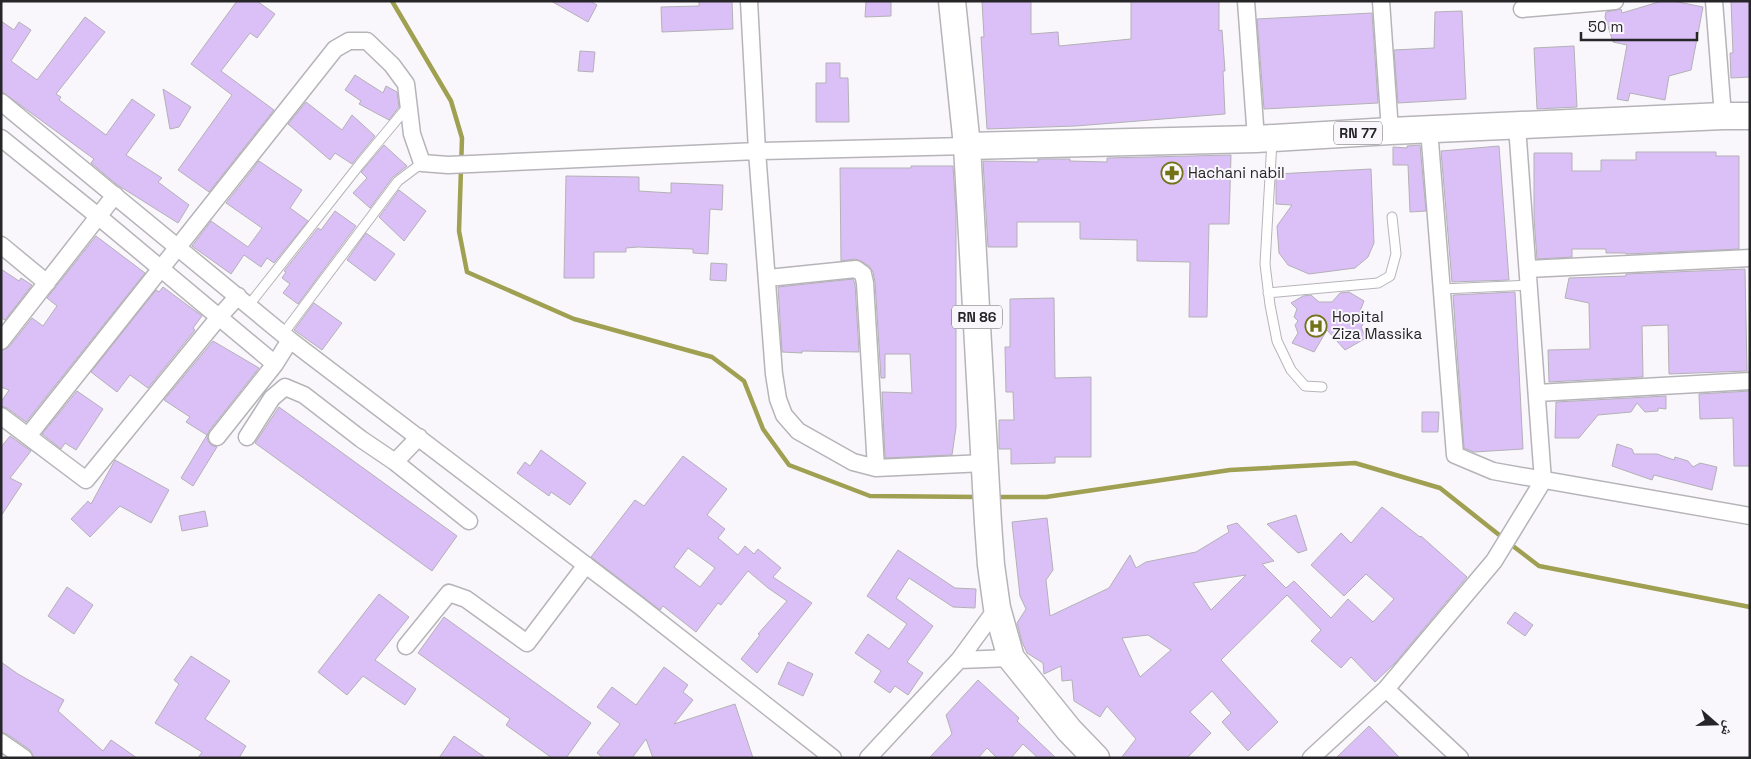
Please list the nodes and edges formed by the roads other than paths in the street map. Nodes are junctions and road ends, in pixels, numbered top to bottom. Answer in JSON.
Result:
{"nodes":[{"id":1,"x":749,"y":1,"type":"edge"},
{"id":2,"x":952,"y":1,"type":"edge"},
{"id":3,"x":1246,"y":1,"type":"edge"},
{"id":4,"x":1381,"y":1,"type":"edge"},
{"id":5,"x":1615,"y":1,"type":"edge"},
{"id":6,"x":1714,"y":1,"type":"edge"},
{"id":7,"x":1522,"y":9,"type":"dead end"},
{"id":8,"x":409,"y":105,"type":"junction"},
{"id":9,"x":3,"y":108,"type":"edge"},
{"id":10,"x":1723,"y":116,"type":"junction"},
{"id":11,"x":1750,"y":116,"type":"edge"},
{"id":12,"x":1517,"y":126,"type":"junction"},
{"id":13,"x":1429,"y":129,"type":"junction"},
{"id":14,"x":1390,"y":131,"type":"junction"},
{"id":15,"x":1,"y":138,"type":"edge"},
{"id":16,"x":1264,"y":138,"type":"junction"},
{"id":17,"x":967,"y":146,"type":"junction"},
{"id":18,"x":757,"y":151,"type":"junction"},
{"id":19,"x":422,"y":163,"type":"junction"},
{"id":20,"x":115,"y":195,"type":"junction"},
{"id":21,"x":99,"y":217,"type":"junction"},
{"id":22,"x":1392,"y":217,"type":"dead end"},
{"id":23,"x":1,"y":245,"type":"edge"},
{"id":24,"x":178,"y":247,"type":"junction"},
{"id":25,"x":1750,"y":258,"type":"edge"},
{"id":26,"x":161,"y":268,"type":"junction"},
{"id":27,"x":1528,"y":277,"type":"junction"},
{"id":28,"x":768,"y":278,"type":"junction"},
{"id":29,"x":47,"y":282,"type":"junction"},
{"id":30,"x":1442,"y":289,"type":"junction"},
{"id":31,"x":1268,"y":293,"type":"junction"},
{"id":32,"x":243,"y":301,"type":"junction"},
{"id":33,"x":219,"y":317,"type":"junction"},
{"id":34,"x":287,"y":337,"type":"junction"},
{"id":35,"x":1,"y":341,"type":"edge"},
{"id":36,"x":275,"y":364,"type":"junction"},
{"id":37,"x":1750,"y":381,"type":"edge"},
{"id":38,"x":1322,"y":387,"type":"dead end"},
{"id":39,"x":1537,"y":393,"type":"junction"},
{"id":40,"x":1,"y":416,"type":"edge"},
{"id":41,"x":28,"y":436,"type":"junction"},
{"id":42,"x":217,"y":437,"type":"dead end"},
{"id":43,"x":247,"y":437,"type":"dead end"},
{"id":44,"x":419,"y":437,"type":"junction"},
{"id":45,"x":395,"y":462,"type":"junction"},
{"id":46,"x":985,"y":462,"type":"junction"},
{"id":47,"x":876,"y":468,"type":"junction"},
{"id":48,"x":1543,"y":481,"type":"junction"},
{"id":49,"x":1750,"y":516,"type":"edge"},
{"id":50,"x":469,"y":521,"type":"dead end"},
{"id":51,"x":586,"y":565,"type":"junction"},
{"id":52,"x":996,"y":608,"type":"junction"},
{"id":53,"x":406,"y":646,"type":"dead end"},
{"id":54,"x":1011,"y":658,"type":"junction"},
{"id":55,"x":959,"y":660,"type":"junction"},
{"id":56,"x":1386,"y":689,"type":"junction"},
{"id":57,"x":1,"y":742,"type":"edge"},
{"id":58,"x":24,"y":758,"type":"edge"},
{"id":59,"x":833,"y":758,"type":"edge"},
{"id":60,"x":868,"y":758,"type":"edge"},
{"id":61,"x":1096,"y":758,"type":"edge"},
{"id":62,"x":1312,"y":758,"type":"edge"},
{"id":63,"x":1460,"y":758,"type":"edge"}],
"edges":[{"from":1,"to":18,"type":"street"},
{"from":2,"to":17,"type":"main road","number":"RN 86"},
{"from":3,"to":16,"type":"street"},
{"from":4,"to":14,"type":"street"},
{"from":5,"to":7,"type":"street"},
{"from":6,"to":10,"type":"street"},
{"from":8,"to":19,"type":"street"},
{"from":8,"to":24,"type":"street"},
{"from":8,"to":32,"type":"lane"},
{"from":9,"to":20,"type":"street"},
{"from":10,"to":11,"type":"main road","number":"RN 77"},
{"from":10,"to":12,"type":"main road","number":"RN 77"},
{"from":12,"to":13,"type":"main road","number":"RN 77"},
{"from":12,"to":27,"type":"street"},
{"from":13,"to":14,"type":"main road","number":"RN 77"},
{"from":13,"to":30,"type":"street"},
{"from":14,"to":16,"type":"main road","number":"RN 77"},
{"from":15,"to":21,"type":"street"},
{"from":16,"to":17,"type":"main road","number":"RN 77"},
{"from":16,"to":31,"type":"lane"},
{"from":17,"to":18,"type":"street"},
{"from":17,"to":46,"type":"main road","number":"RN 86"},
{"from":18,"to":19,"type":"street"},
{"from":18,"to":28,"type":"street"},
{"from":19,"to":34,"type":"lane"},
{"from":20,"to":21,"type":"street"},
{"from":20,"to":24,"type":"street"},
{"from":21,"to":26,"type":"street"},
{"from":21,"to":29,"type":"street"},
{"from":22,"to":31,"type":"lane"},
{"from":23,"to":29,"type":"street"},
{"from":24,"to":26,"type":"street"},
{"from":24,"to":32,"type":"street"},
{"from":25,"to":27,"type":"street"},
{"from":26,"to":33,"type":"street"},
{"from":26,"to":41,"type":"street"},
{"from":27,"to":30,"type":"lane"},
{"from":27,"to":39,"type":"street"},
{"from":28,"to":47,"type":"street"},
{"from":28,"to":47,"type":"street"},
{"from":29,"to":35,"type":"street"},
{"from":30,"to":48,"type":"street"},
{"from":31,"to":38,"type":"lane"},
{"from":32,"to":33,"type":"street"},
{"from":32,"to":34,"type":"street"},
{"from":33,"to":36,"type":"street"},
{"from":33,"to":41,"type":"street"},
{"from":34,"to":36,"type":"street"},
{"from":34,"to":44,"type":"street"},
{"from":36,"to":42,"type":"street"},
{"from":37,"to":39,"type":"street"},
{"from":39,"to":48,"type":"street"},
{"from":40,"to":41,"type":"street"},
{"from":43,"to":45,"type":"street"},
{"from":44,"to":45,"type":"street"},
{"from":44,"to":51,"type":"street"},
{"from":45,"to":50,"type":"street"},
{"from":46,"to":47,"type":"street"},
{"from":46,"to":52,"type":"main road","number":"RN 86"},
{"from":48,"to":49,"type":"street"},
{"from":48,"to":56,"type":"street"},
{"from":51,"to":53,"type":"street"},
{"from":51,"to":59,"type":"street"},
{"from":52,"to":54,"type":"main road","number":"RN 86"},
{"from":52,"to":55,"type":"street"},
{"from":54,"to":55,"type":"street"},
{"from":54,"to":61,"type":"main road","number":"RN 86"},
{"from":55,"to":60,"type":"street"},
{"from":56,"to":62,"type":"street"},
{"from":56,"to":63,"type":"street"},
{"from":57,"to":58,"type":"street"}]}
